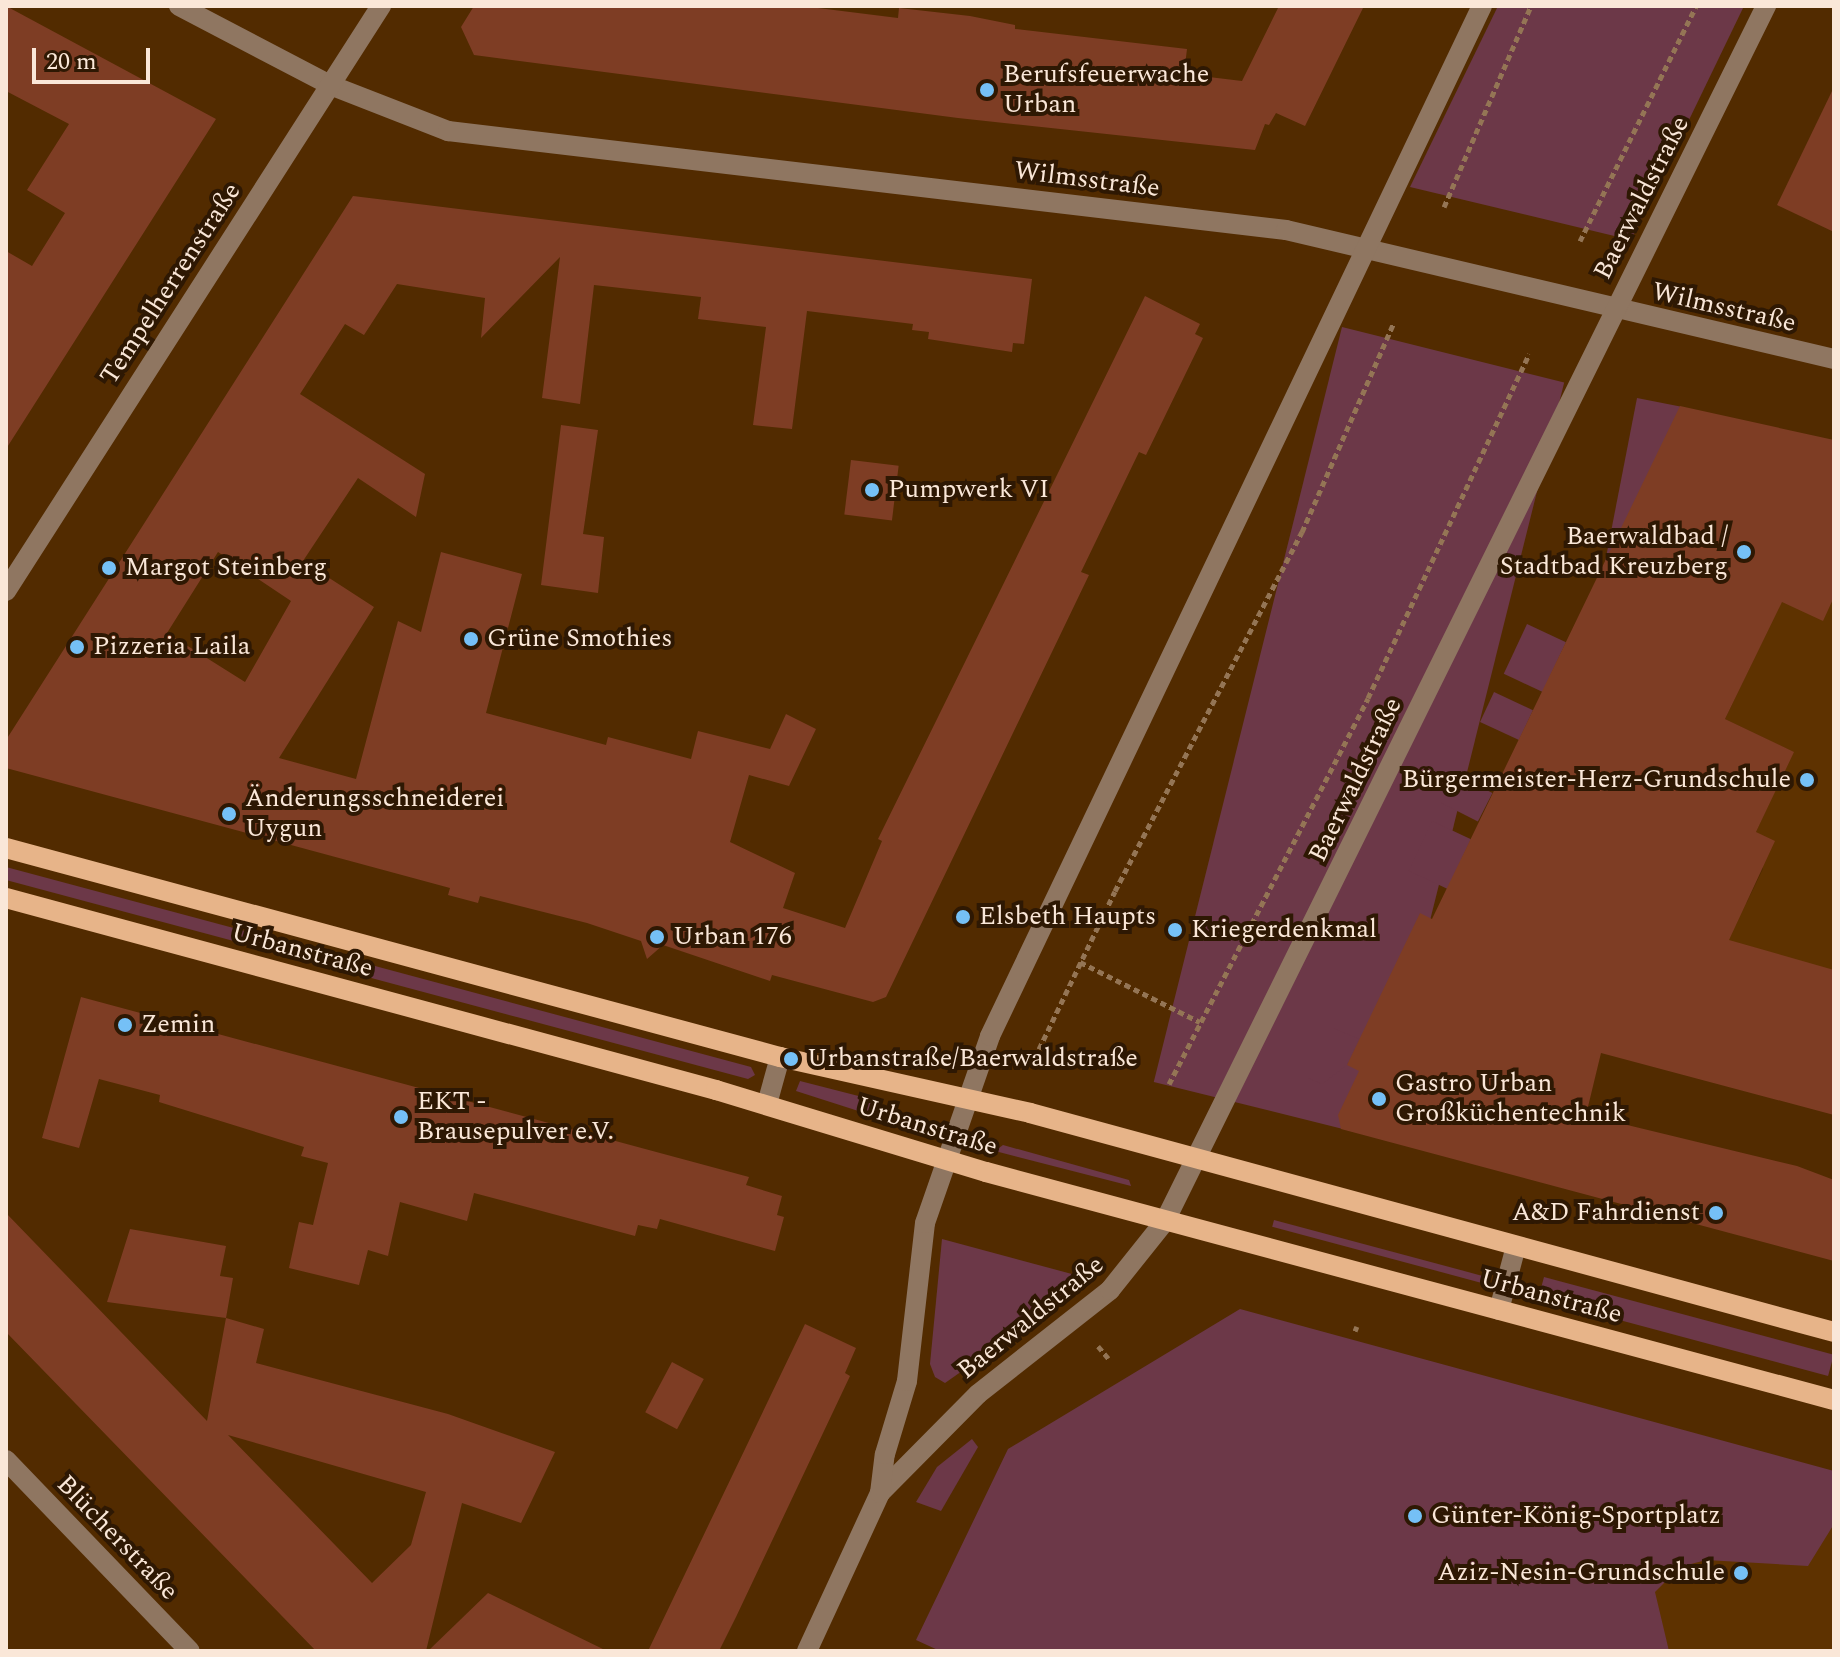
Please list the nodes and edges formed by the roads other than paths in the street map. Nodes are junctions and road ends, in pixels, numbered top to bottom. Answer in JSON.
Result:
{"nodes":[{"id":1,"x":179,"y":6,"type":"edge"},
{"id":2,"x":381,"y":6,"type":"edge"},
{"id":3,"x":1482,"y":6,"type":"edge"},
{"id":4,"x":1766,"y":6,"type":"edge"},
{"id":5,"x":330,"y":85,"type":"junction"},
{"id":6,"x":1366,"y":248,"type":"junction"},
{"id":7,"x":1613,"y":310,"type":"junction"},
{"id":8,"x":1834,"y":359,"type":"edge"},
{"id":9,"x":6,"y":591,"type":"edge"},
{"id":10,"x":6,"y":848,"type":"edge"},
{"id":11,"x":6,"y":898,"type":"edge"},
{"id":12,"x":780,"y":1057,"type":"junction"},
{"id":13,"x":964,"y":1098,"type":"junction"},
{"id":14,"x":767,"y":1104,"type":"junction"},
{"id":15,"x":1200,"y":1158,"type":"junction"},
{"id":16,"x":943,"y":1159,"type":"junction"},
{"id":17,"x":1165,"y":1221,"type":"junction"},
{"id":18,"x":1516,"y":1246,"type":"junction"},
{"id":19,"x":1499,"y":1310,"type":"junction"},
{"id":20,"x":1834,"y":1332,"type":"edge"},
{"id":21,"x":1834,"y":1400,"type":"edge"},
{"id":22,"x":6,"y":1460,"type":"edge"},
{"id":23,"x":880,"y":1493,"type":"junction"},
{"id":24,"x":190,"y":1651,"type":"edge"},
{"id":25,"x":807,"y":1651,"type":"edge"}],
"edges":[{"from":1,"to":5,"type":"street","name":"Wilmsstraße"},
{"from":2,"to":5,"type":"street","name":"Tempelherrenstraße"},
{"from":3,"to":6,"type":"street","name":"Baerwaldstraße"},
{"from":4,"to":7,"type":"street","name":"Baerwaldstraße"},
{"from":5,"to":6,"type":"street","name":"Wilmsstraße"},
{"from":5,"to":9,"type":"street","name":"Tempelherrenstraße"},
{"from":6,"to":7,"type":"street","name":"Wilmsstraße"},
{"from":6,"to":13,"type":"street","name":"Baerwaldstraße"},
{"from":7,"to":8,"type":"street","name":"Wilmsstraße"},
{"from":7,"to":15,"type":"street","name":"Baerwaldstraße"},
{"from":10,"to":12,"type":"main road","name":"Urbanstraße"},
{"from":11,"to":14,"type":"main road","name":"Urbanstraße"},
{"from":12,"to":13,"type":"main road","name":"Urbanstraße"},
{"from":12,"to":14,"type":"street"},
{"from":13,"to":15,"type":"main road","name":"Urbanstraße"},
{"from":13,"to":16,"type":"street","name":"Baerwaldstraße"},
{"from":14,"to":16,"type":"main road","name":"Urbanstraße"},
{"from":15,"to":17,"type":"street","name":"Baerwaldstraße"},
{"from":15,"to":18,"type":"main road","name":"Urbanstraße"},
{"from":16,"to":17,"type":"main road","name":"Urbanstraße"},
{"from":16,"to":23,"type":"street","name":"Baerwaldstraße"},
{"from":17,"to":19,"type":"main road","name":"Urbanstraße"},
{"from":17,"to":23,"type":"street","name":"Baerwaldstraße"},
{"from":18,"to":19,"type":"street"},
{"from":18,"to":20,"type":"main road","name":"Urbanstraße"},
{"from":19,"to":21,"type":"main road","name":"Urbanstraße"},
{"from":22,"to":24,"type":"street","name":"Blücherstraße"},
{"from":23,"to":25,"type":"street","name":"Baerwaldstraße"}]}
